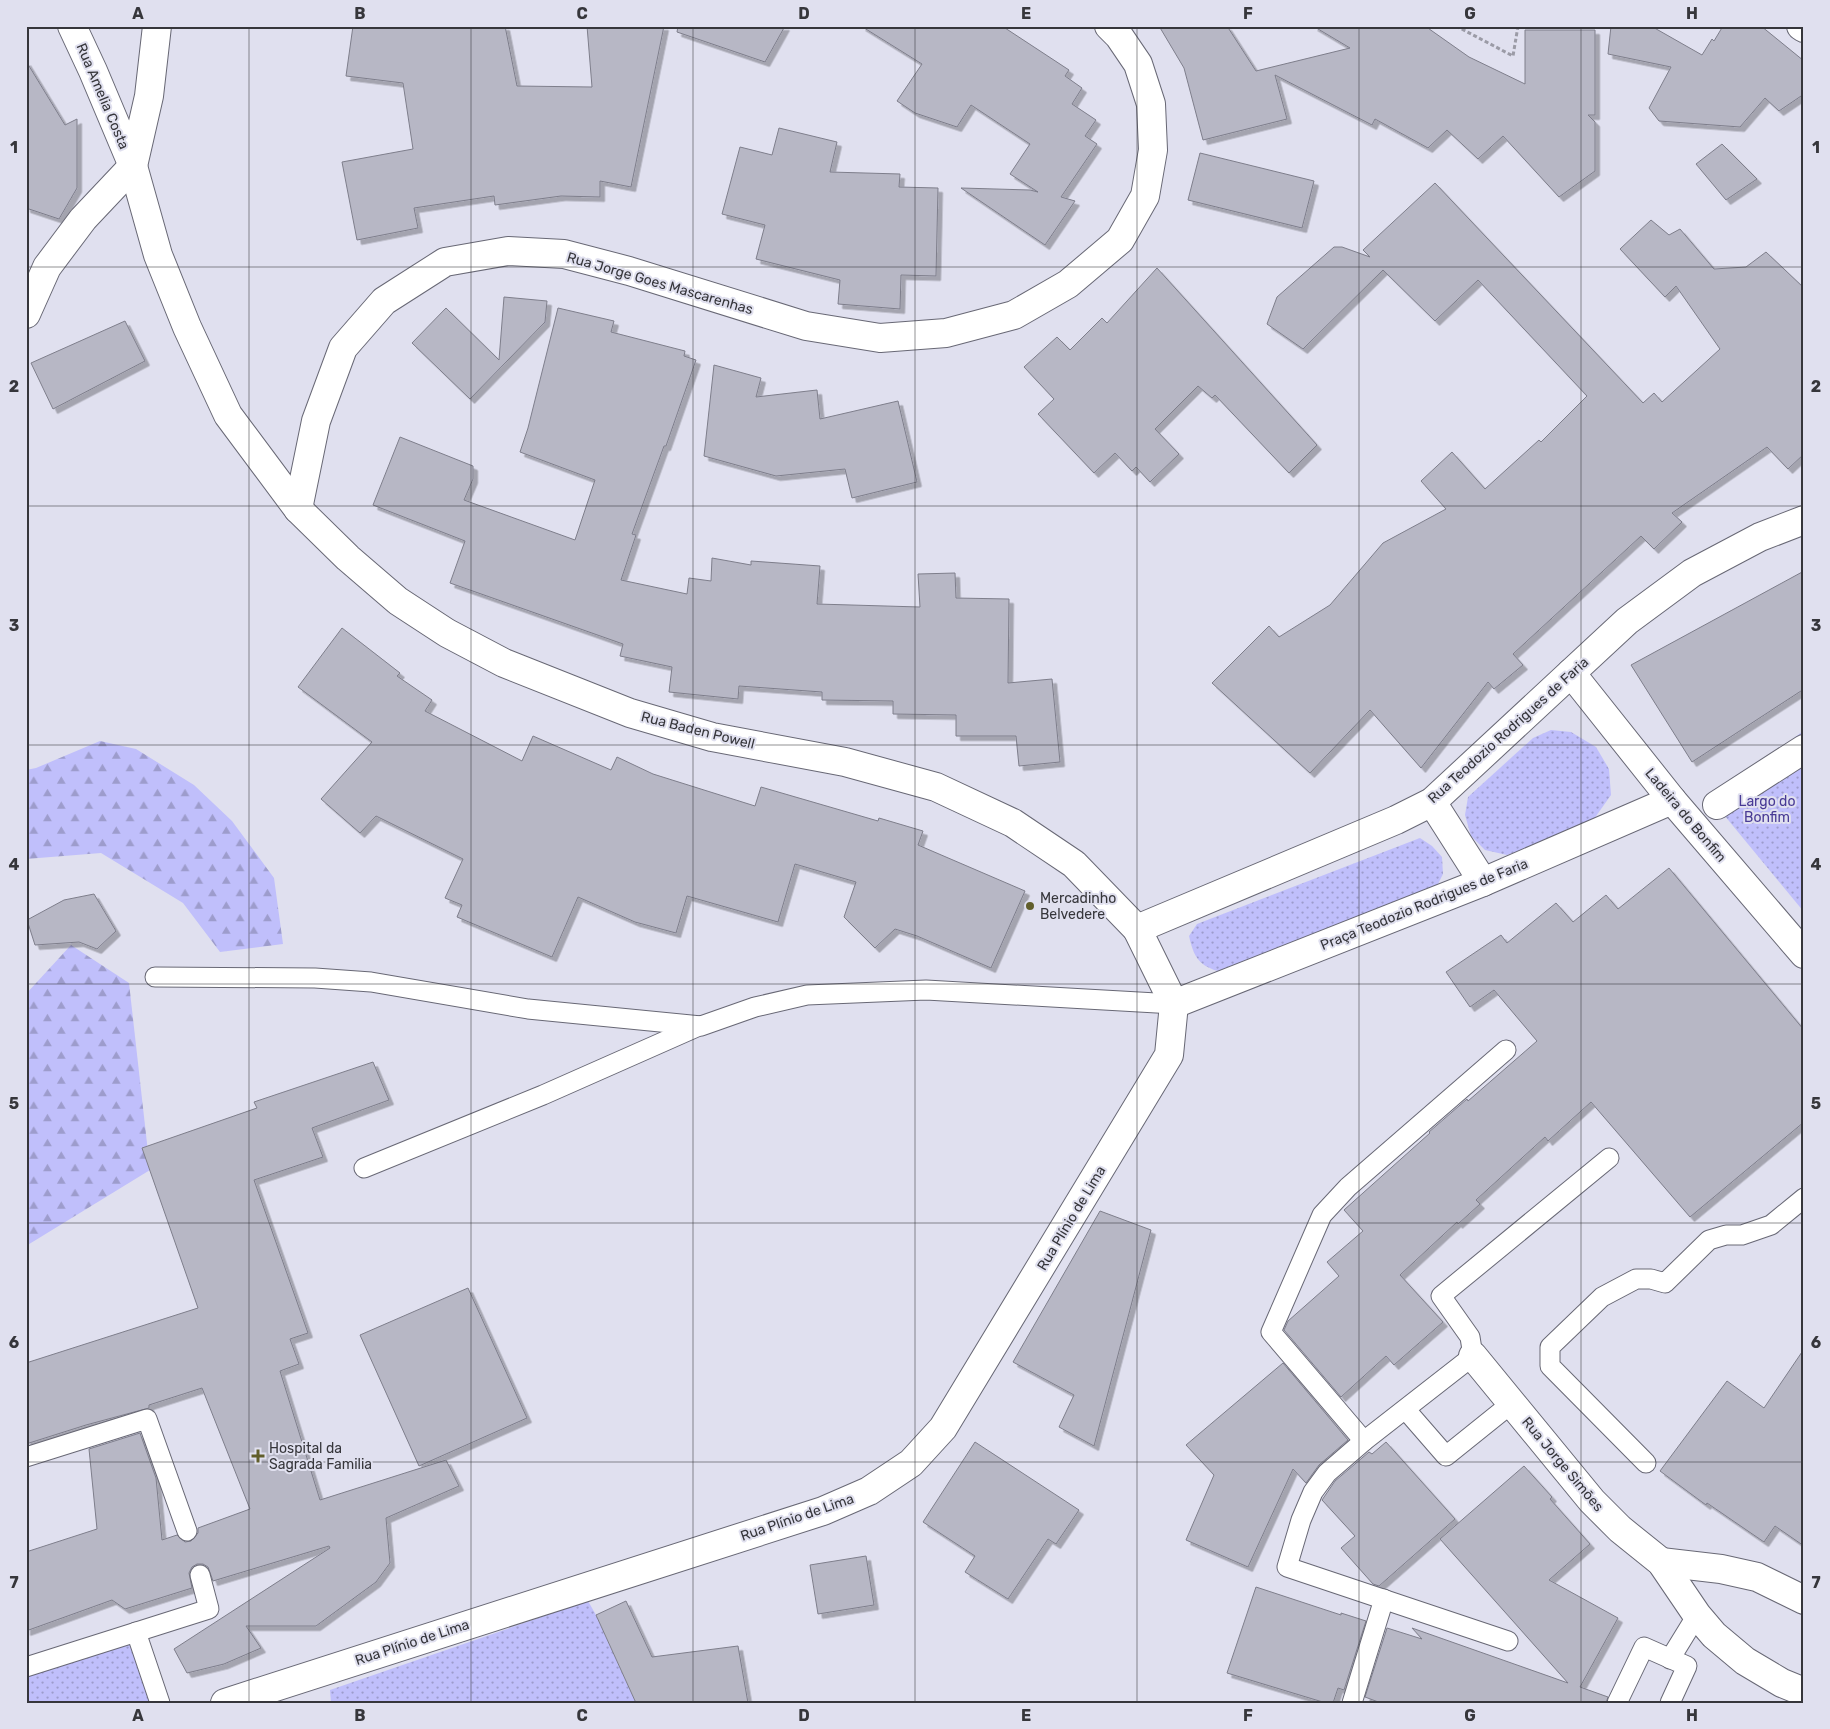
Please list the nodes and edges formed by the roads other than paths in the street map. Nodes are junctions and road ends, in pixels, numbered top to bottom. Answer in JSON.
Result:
{"nodes":[{"id":1,"x":72,"y":26,"type":"edge"},
{"id":2,"x":157,"y":26,"type":"edge"},
{"id":3,"x":1109,"y":26,"type":"edge"},
{"id":4,"x":132,"y":166,"type":"junction"},
{"id":5,"x":26,"y":314,"type":"edge"},
{"id":6,"x":298,"y":509,"type":"junction"},
{"id":7,"x":1804,"y":520,"type":"edge"},
{"id":8,"x":1571,"y":673,"type":"junction"},
{"id":9,"x":1804,"y":749,"type":"edge"},
{"id":10,"x":1672,"y":800,"type":"junction"},
{"id":11,"x":1432,"y":802,"type":"junction"},
{"id":12,"x":1717,"y":805,"type":"dead end"},
{"id":13,"x":1483,"y":882,"type":"junction"},
{"id":14,"x":1137,"y":929,"type":"junction"},
{"id":15,"x":1804,"y":954,"type":"edge"},
{"id":16,"x":155,"y":976,"type":"dead end"},
{"id":17,"x":1174,"y":1004,"type":"junction"},
{"id":18,"x":701,"y":1026,"type":"junction"},
{"id":19,"x":1506,"y":1050,"type":"dead end"},
{"id":20,"x":1610,"y":1158,"type":"dead end"},
{"id":21,"x":364,"y":1168,"type":"dead end"},
{"id":22,"x":1804,"y":1198,"type":"edge"},
{"id":23,"x":1473,"y":1356,"type":"junction"},
{"id":24,"x":1512,"y":1403,"type":"junction"},
{"id":25,"x":1406,"y":1410,"type":"junction"},
{"id":26,"x":1364,"y":1441,"type":"junction"},
{"id":27,"x":26,"y":1457,"type":"edge"},
{"id":28,"x":1646,"y":1463,"type":"dead end"},
{"id":29,"x":187,"y":1531,"type":"dead end"},
{"id":30,"x":1662,"y":1562,"type":"junction"},
{"id":31,"x":200,"y":1575,"type":"dead end"},
{"id":32,"x":1384,"y":1600,"type":"junction"},
{"id":33,"x":1804,"y":1600,"type":"edge"},
{"id":34,"x":1697,"y":1614,"type":"junction"},
{"id":35,"x":136,"y":1632,"type":"junction"},
{"id":36,"x":1508,"y":1641,"type":"dead end"},
{"id":37,"x":1670,"y":1659,"type":"junction"},
{"id":38,"x":26,"y":1667,"type":"edge"},
{"id":39,"x":1804,"y":1692,"type":"edge"},
{"id":40,"x":160,"y":1703,"type":"edge"},
{"id":41,"x":225,"y":1703,"type":"edge"},
{"id":42,"x":1352,"y":1703,"type":"edge"},
{"id":43,"x":1617,"y":1703,"type":"edge"},
{"id":44,"x":1670,"y":1703,"type":"edge"}],
"edges":[{"from":1,"to":4,"type":"street","name":"Rua Amelia Costa"},
{"from":2,"to":4,"type":"street"},
{"from":3,"to":6,"type":"street","name":"Rua Jorge Goes Mascarenhas"},
{"from":4,"to":5,"type":"street"},
{"from":4,"to":6,"type":"street"},
{"from":6,"to":14,"type":"street","name":"Rua Baden Powell"},
{"from":7,"to":8,"type":"street","name":"Rua Teodozio Rodrigues de Faria"},
{"from":8,"to":10,"type":"street","name":"Ladeira do Bonfim"},
{"from":8,"to":11,"type":"street","name":"Rua Teodozio Rodrigues de Faria"},
{"from":9,"to":12,"type":"street"},
{"from":10,"to":13,"type":"street","name":"Praça Teodozio Rodrigues de Faria"},
{"from":10,"to":15,"type":"street","name":"Ladeira do Bonfim"},
{"from":11,"to":13,"type":"street"},
{"from":11,"to":14,"type":"street","name":"Rua Teodozio Rodrigues de Faria"},
{"from":13,"to":17,"type":"street","name":"Praça Teodozio Rodrigues de Faria"},
{"from":14,"to":17,"type":"street","name":"Rua Baden Powell"},
{"from":16,"to":18,"type":"lane"},
{"from":17,"to":18,"type":"lane"},
{"from":17,"to":41,"type":"street","name":"Rua Plínio de Lima"},
{"from":18,"to":21,"type":"lane"},
{"from":19,"to":26,"type":"lane"},
{"from":20,"to":23,"type":"lane"},
{"from":22,"to":28,"type":"lane"},
{"from":23,"to":24,"type":"street","name":"Rua Jorge Simões"},
{"from":23,"to":25,"type":"lane"},
{"from":24,"to":25,"type":"lane"},
{"from":24,"to":30,"type":"street","name":"Rua Jorge Simões"},
{"from":25,"to":26,"type":"lane"},
{"from":26,"to":32,"type":"lane"},
{"from":27,"to":29,"type":"lane"},
{"from":30,"to":33,"type":"street"},
{"from":30,"to":34,"type":"street","name":"Rua Jorge Simões"},
{"from":31,"to":35,"type":"lane"},
{"from":32,"to":36,"type":"lane"},
{"from":32,"to":42,"type":"lane"},
{"from":34,"to":37,"type":"lane"},
{"from":34,"to":39,"type":"street","name":"Rua Jorge Simões"},
{"from":35,"to":38,"type":"lane"},
{"from":35,"to":40,"type":"lane"},
{"from":37,"to":43,"type":"lane"},
{"from":37,"to":44,"type":"lane"}]}
